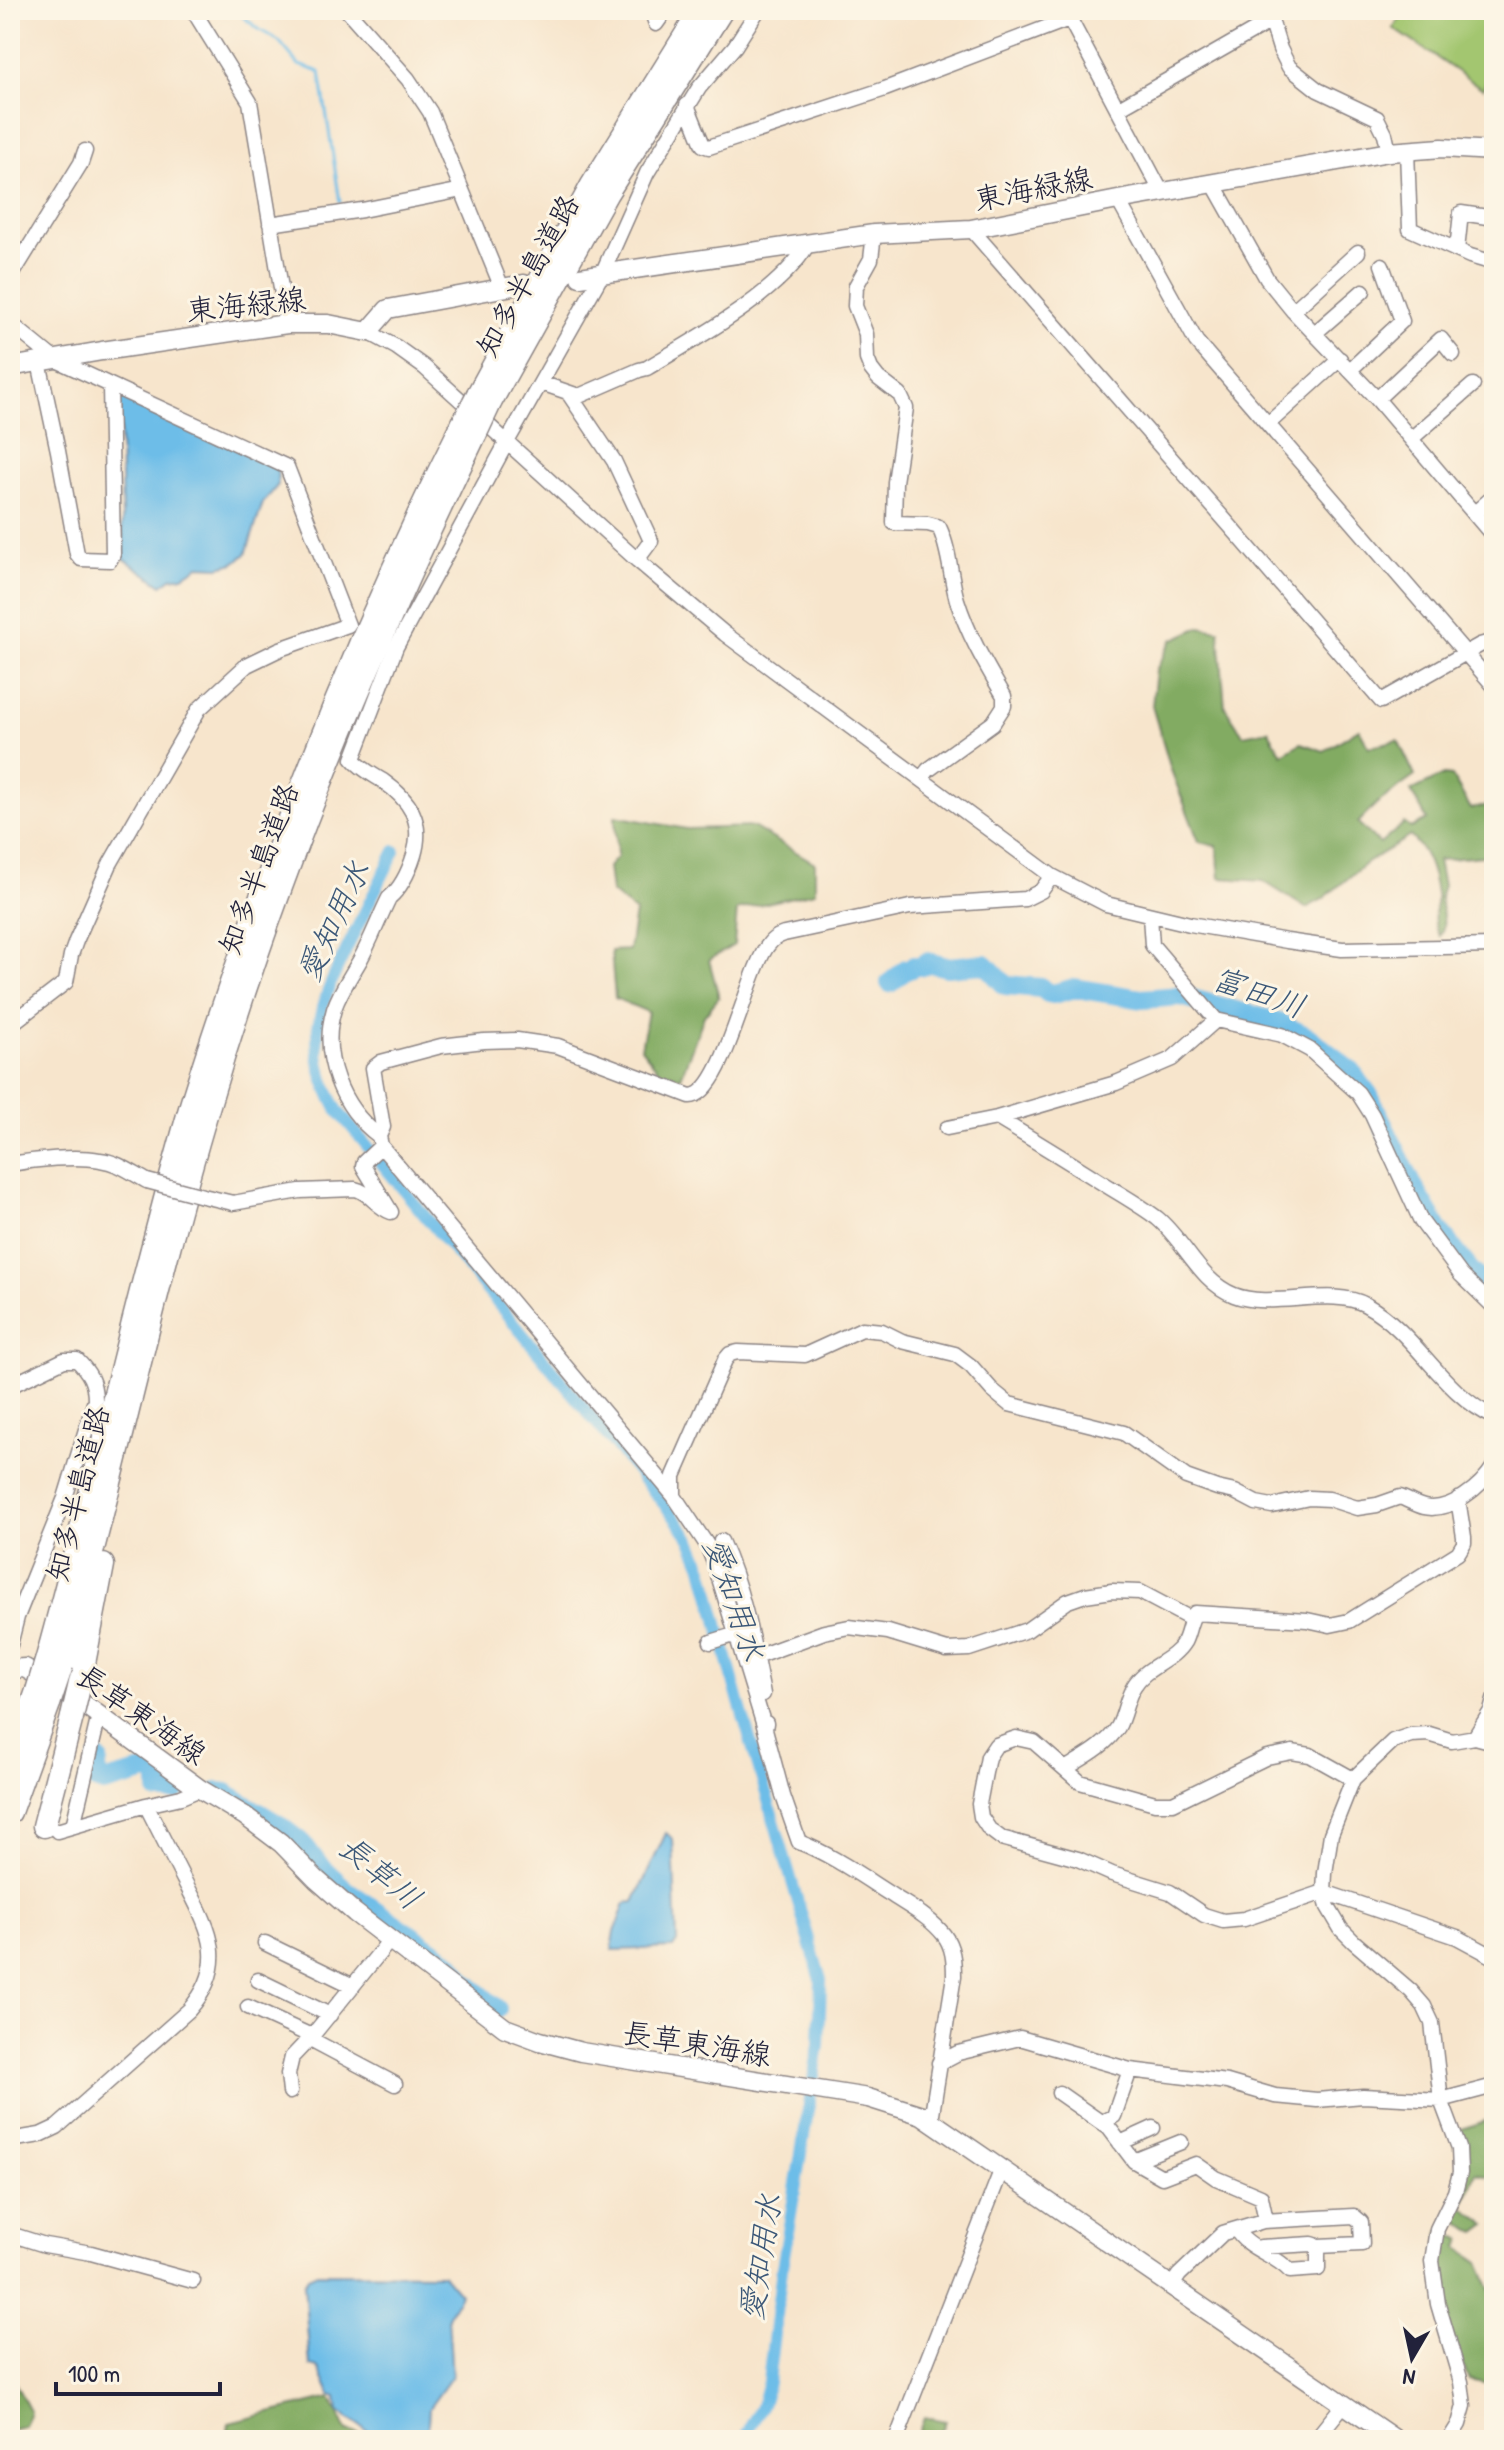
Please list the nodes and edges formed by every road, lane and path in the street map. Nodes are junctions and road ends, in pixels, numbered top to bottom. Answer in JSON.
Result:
{"nodes":[{"id":1,"x":193,"y":10,"type":"edge"},
{"id":2,"x":347,"y":10,"type":"edge"},
{"id":3,"x":651,"y":10,"type":"edge"},
{"id":4,"x":666,"y":10,"type":"edge"},
{"id":5,"x":701,"y":10,"type":"edge"},
{"id":6,"x":722,"y":10,"type":"edge"},
{"id":7,"x":759,"y":11,"type":"edge"},
{"id":8,"x":1067,"y":14,"type":"edge"},
{"id":9,"x":1270,"y":16,"type":"edge"},
{"id":10,"x":687,"y":105,"type":"junction"},
{"id":11,"x":1119,"y":108,"type":"junction"},
{"id":12,"x":85,"y":151,"type":"dead end"},
{"id":13,"x":1494,"y":151,"type":"edge"},
{"id":14,"x":1398,"y":152,"type":"junction"},
{"id":15,"x":1213,"y":183,"type":"junction"},
{"id":16,"x":462,"y":190,"type":"junction"},
{"id":17,"x":1162,"y":193,"type":"junction"},
{"id":18,"x":1118,"y":200,"type":"junction"},
{"id":19,"x":1494,"y":218,"type":"edge"},
{"id":20,"x":270,"y":224,"type":"junction"},
{"id":21,"x":971,"y":229,"type":"junction"},
{"id":22,"x":874,"y":234,"type":"junction"},
{"id":23,"x":808,"y":244,"type":"junction"},
{"id":24,"x":1457,"y":250,"type":"junction"},
{"id":25,"x":1358,"y":252,"type":"dead end"},
{"id":26,"x":1494,"y":263,"type":"edge"},
{"id":27,"x":1382,"y":265,"type":"dead end"},
{"id":28,"x":602,"y":274,"type":"junction"},
{"id":29,"x":580,"y":277,"type":"dead end"},
{"id":30,"x":10,"y":278,"type":"edge"},
{"id":31,"x":524,"y":284,"type":"dead end"},
{"id":32,"x":502,"y":288,"type":"junction"},
{"id":33,"x":1363,"y":291,"type":"dead end"},
{"id":34,"x":1293,"y":311,"type":"junction"},
{"id":35,"x":10,"y":323,"type":"edge"},
{"id":36,"x":287,"y":324,"type":"junction"},
{"id":37,"x":368,"y":332,"type":"junction"},
{"id":38,"x":1315,"y":333,"type":"junction"},
{"id":39,"x":1453,"y":354,"type":"dead end"},
{"id":40,"x":46,"y":361,"type":"junction"},
{"id":41,"x":1345,"y":365,"type":"junction"},
{"id":42,"x":10,"y":367,"type":"edge"},
{"id":43,"x":541,"y":383,"type":"junction"},
{"id":44,"x":110,"y":385,"type":"junction"},
{"id":45,"x":1473,"y":385,"type":"dead end"},
{"id":46,"x":569,"y":394,"type":"junction"},
{"id":47,"x":484,"y":399,"type":"junction"},
{"id":48,"x":1377,"y":399,"type":"junction"},
{"id":49,"x":1269,"y":423,"type":"junction"},
{"id":50,"x":469,"y":428,"type":"junction"},
{"id":51,"x":1411,"y":439,"type":"junction"},
{"id":52,"x":507,"y":442,"type":"junction"},
{"id":53,"x":1494,"y":496,"type":"edge"},
{"id":54,"x":1475,"y":513,"type":"junction"},
{"id":55,"x":1494,"y":537,"type":"edge"},
{"id":56,"x":637,"y":560,"type":"junction"},
{"id":57,"x":1494,"y":641,"type":"edge"},
{"id":58,"x":1466,"y":654,"type":"junction"},
{"id":59,"x":1494,"y":686,"type":"edge"},
{"id":60,"x":922,"y":778,"type":"junction"},
{"id":61,"x":1052,"y":876,"type":"junction"},
{"id":62,"x":1150,"y":916,"type":"junction"},
{"id":63,"x":1494,"y":946,"type":"edge"},
{"id":64,"x":1216,"y":1020,"type":"junction"},
{"id":65,"x":10,"y":1025,"type":"edge"},
{"id":66,"x":997,"y":1118,"type":"junction"},
{"id":67,"x":947,"y":1128,"type":"dead end"},
{"id":68,"x":380,"y":1141,"type":"junction"},
{"id":69,"x":10,"y":1164,"type":"edge"},
{"id":70,"x":1494,"y":1307,"type":"edge"},
{"id":71,"x":10,"y":1386,"type":"edge"},
{"id":72,"x":1494,"y":1417,"type":"edge"},
{"id":73,"x":122,"y":1437,"type":"junction"},
{"id":74,"x":1494,"y":1466,"type":"edge"},
{"id":75,"x":674,"y":1496,"type":"junction"},
{"id":76,"x":1458,"y":1499,"type":"junction"},
{"id":77,"x":721,"y":1541,"type":"dead end"},
{"id":78,"x":1191,"y":1619,"type":"junction"},
{"id":79,"x":737,"y":1634,"type":"junction"},
{"id":80,"x":711,"y":1642,"type":"dead end"},
{"id":81,"x":10,"y":1645,"type":"edge"},
{"id":82,"x":756,"y":1657,"type":"junction"},
{"id":83,"x":49,"y":1658,"type":"junction"},
{"id":84,"x":31,"y":1686,"type":"edge"},
{"id":85,"x":1494,"y":1700,"type":"edge"},
{"id":86,"x":99,"y":1715,"type":"junction"},
{"id":87,"x":10,"y":1727,"type":"edge"},
{"id":88,"x":765,"y":1729,"type":"junction"},
{"id":89,"x":1475,"y":1737,"type":"junction"},
{"id":90,"x":1494,"y":1742,"type":"edge"},
{"id":91,"x":10,"y":1768,"type":"edge"},
{"id":92,"x":1065,"y":1769,"type":"junction"},
{"id":93,"x":1353,"y":1779,"type":"junction"},
{"id":94,"x":200,"y":1789,"type":"junction"},
{"id":95,"x":146,"y":1805,"type":"junction"},
{"id":96,"x":10,"y":1812,"type":"edge"},
{"id":97,"x":73,"y":1826,"type":"junction"},
{"id":98,"x":50,"y":1829,"type":"joint"},
{"id":99,"x":1324,"y":1892,"type":"junction"},
{"id":100,"x":390,"y":1940,"type":"junction"},
{"id":101,"x":265,"y":1943,"type":"dead end"},
{"id":102,"x":1494,"y":1957,"type":"edge"},
{"id":103,"x":258,"y":1980,"type":"dead end"},
{"id":104,"x":353,"y":1986,"type":"junction"},
{"id":105,"x":248,"y":2007,"type":"dead end"},
{"id":106,"x":330,"y":2015,"type":"junction"},
{"id":107,"x":311,"y":2038,"type":"junction"},
{"id":108,"x":939,"y":2063,"type":"junction"},
{"id":109,"x":1130,"y":2070,"type":"junction"},
{"id":110,"x":395,"y":2084,"type":"dead end"},
{"id":111,"x":1494,"y":2086,"type":"edge"},
{"id":112,"x":290,"y":2092,"type":"dead end"},
{"id":113,"x":1059,"y":2093,"type":"dead end"},
{"id":114,"x":1441,"y":2100,"type":"junction"},
{"id":115,"x":1130,"y":2109,"type":"dead end"},
{"id":116,"x":1108,"y":2119,"type":"junction"},
{"id":117,"x":931,"y":2120,"type":"junction"},
{"id":118,"x":1153,"y":2128,"type":"dead end"},
{"id":119,"x":10,"y":2140,"type":"edge"},
{"id":120,"x":1181,"y":2142,"type":"dead end"},
{"id":121,"x":1120,"y":2143,"type":"junction"},
{"id":122,"x":1134,"y":2161,"type":"junction"},
{"id":123,"x":1001,"y":2171,"type":"junction"},
{"id":124,"x":1266,"y":2220,"type":"junction"},
{"id":125,"x":1236,"y":2229,"type":"junction"},
{"id":126,"x":10,"y":2234,"type":"edge"},
{"id":127,"x":1318,"y":2246,"type":"junction"},
{"id":128,"x":1260,"y":2249,"type":"junction"},
{"id":129,"x":193,"y":2281,"type":"dead end"},
{"id":130,"x":1171,"y":2287,"type":"junction"},
{"id":131,"x":1344,"y":2404,"type":"junction"},
{"id":132,"x":896,"y":2440,"type":"edge"},
{"id":133,"x":1315,"y":2440,"type":"edge"},
{"id":134,"x":1396,"y":2440,"type":"edge"},
{"id":135,"x":1449,"y":2440,"type":"edge"}],
"edges":[{"from":1,"to":20,"type":"street"},
{"from":2,"to":16,"type":"street"},
{"from":3,"to":4,"type":"street"},
{"from":5,"to":47,"type":"highway","name":"知多半島道路"},
{"from":6,"to":47,"type":"highway","name":"知多半島道路"},
{"from":7,"to":10,"type":"street"},
{"from":8,"to":10,"type":"street"},
{"from":8,"to":11,"type":"street"},
{"from":9,"to":11,"type":"street"},
{"from":9,"to":14,"type":"street"},
{"from":10,"to":28,"type":"street"},
{"from":11,"to":17,"type":"street"},
{"from":12,"to":30,"type":"street"},
{"from":13,"to":14,"type":"main road","name":"東海緑線"},
{"from":14,"to":15,"type":"main road","name":"東海緑線"},
{"from":14,"to":24,"type":"street"},
{"from":15,"to":17,"type":"main road","name":"東海緑線"},
{"from":15,"to":34,"type":"street"},
{"from":16,"to":20,"type":"street"},
{"from":16,"to":32,"type":"street"},
{"from":17,"to":18,"type":"main road","name":"東海緑線"},
{"from":18,"to":21,"type":"main road","name":"東海緑線"},
{"from":18,"to":49,"type":"street"},
{"from":19,"to":24,"type":"street"},
{"from":20,"to":36,"type":"street"},
{"from":21,"to":22,"type":"main road","name":"東海緑線"},
{"from":21,"to":58,"type":"street"},
{"from":22,"to":23,"type":"main road","name":"東海緑線"},
{"from":22,"to":60,"type":"street"},
{"from":23,"to":28,"type":"main road","name":"東海緑線"},
{"from":23,"to":46,"type":"street"},
{"from":24,"to":26,"type":"street"},
{"from":25,"to":34,"type":"street"},
{"from":27,"to":41,"type":"street"},
{"from":28,"to":29,"type":"main road","name":"東海緑線"},
{"from":28,"to":43,"type":"street"},
{"from":31,"to":32,"type":"main road"},
{"from":32,"to":37,"type":"main road"},
{"from":33,"to":38,"type":"street"},
{"from":34,"to":38,"type":"street"},
{"from":35,"to":40,"type":"street"},
{"from":36,"to":37,"type":"main road","name":"東海緑線"},
{"from":36,"to":40,"type":"main road","name":"東海緑線"},
{"from":37,"to":52,"type":"street"},
{"from":38,"to":41,"type":"street"},
{"from":39,"to":48,"type":"street"},
{"from":40,"to":42,"type":"main road","name":"東海緑線"},
{"from":40,"to":44,"type":"street"},
{"from":40,"to":44,"type":"street"},
{"from":41,"to":48,"type":"street"},
{"from":41,"to":49,"type":"street"},
{"from":43,"to":46,"type":"street"},
{"from":43,"to":52,"type":"street"},
{"from":44,"to":65,"type":"street"},
{"from":45,"to":51,"type":"street"},
{"from":46,"to":56,"type":"street"},
{"from":47,"to":50,"type":"highway","name":"知多半島道路","bridge":true},
{"from":48,"to":51,"type":"street"},
{"from":49,"to":58,"type":"street"},
{"from":50,"to":73,"type":"highway","name":"知多半島道路"},
{"from":50,"to":83,"type":"highway","name":"知多半島道路"},
{"from":51,"to":54,"type":"street"},
{"from":52,"to":56,"type":"street"},
{"from":52,"to":68,"type":"street"},
{"from":53,"to":54,"type":"street"},
{"from":54,"to":55,"type":"street"},
{"from":56,"to":60,"type":"street"},
{"from":57,"to":58,"type":"street"},
{"from":58,"to":59,"type":"street"},
{"from":60,"to":61,"type":"street"},
{"from":61,"to":62,"type":"street"},
{"from":61,"to":68,"type":"street"},
{"from":62,"to":63,"type":"street"},
{"from":62,"to":64,"type":"street"},
{"from":64,"to":66,"type":"street"},
{"from":64,"to":70,"type":"street"},
{"from":66,"to":67,"type":"street"},
{"from":66,"to":72,"type":"street"},
{"from":68,"to":69,"type":"street","bridge":true},
{"from":68,"to":75,"type":"street"},
{"from":71,"to":81,"type":"street"},
{"from":73,"to":83,"type":"highway","name":"知多半島道路"},
{"from":73,"to":98,"type":"highway","bridge":true},
{"from":74,"to":76,"type":"street"},
{"from":75,"to":76,"type":"street"},
{"from":75,"to":79,"type":"street"},
{"from":76,"to":78,"type":"street"},
{"from":77,"to":82,"type":"street"},
{"from":78,"to":82,"type":"street"},
{"from":78,"to":92,"type":"street"},
{"from":79,"to":80,"type":"street"},
{"from":79,"to":88,"type":"street"},
{"from":82,"to":88,"type":"street"},
{"from":83,"to":84,"type":"highway","name":"知多半島道路","bridge":true},
{"from":83,"to":84,"type":"highway"},
{"from":84,"to":86,"type":"main road","name":"長草東海線"},
{"from":84,"to":87,"type":"highway"},
{"from":84,"to":91,"type":"highway","name":"知多半島道路"},
{"from":84,"to":96,"type":"highway","name":"知多半島道路"},
{"from":85,"to":89,"type":"street"},
{"from":86,"to":94,"type":"main road","name":"長草東海線"},
{"from":86,"to":97,"type":"street"},
{"from":88,"to":108,"type":"street"},
{"from":89,"to":90,"type":"street"},
{"from":89,"to":93,"type":"street"},
{"from":92,"to":93,"type":"street"},
{"from":92,"to":99,"type":"street"},
{"from":93,"to":99,"type":"street"},
{"from":94,"to":95,"type":"street"},
{"from":94,"to":100,"type":"main road","name":"長草東海線"},
{"from":95,"to":97,"type":"street"},
{"from":95,"to":119,"type":"street"},
{"from":97,"to":98,"type":"street"},
{"from":99,"to":102,"type":"street"},
{"from":99,"to":114,"type":"street"},
{"from":100,"to":104,"type":"street"},
{"from":100,"to":117,"type":"main road","name":"長草東海線"},
{"from":101,"to":104,"type":"street"},
{"from":103,"to":106,"type":"street"},
{"from":104,"to":106,"type":"street"},
{"from":105,"to":107,"type":"street"},
{"from":106,"to":107,"type":"street"},
{"from":107,"to":110,"type":"street"},
{"from":107,"to":112,"type":"street"},
{"from":108,"to":109,"type":"street"},
{"from":108,"to":117,"type":"street"},
{"from":109,"to":114,"type":"street"},
{"from":109,"to":116,"type":"street"},
{"from":111,"to":114,"type":"street"},
{"from":113,"to":116,"type":"street"},
{"from":114,"to":135,"type":"street"},
{"from":115,"to":116,"type":"street"},
{"from":116,"to":121,"type":"street"},
{"from":117,"to":123,"type":"main road","name":"長草東海線"},
{"from":118,"to":121,"type":"street"},
{"from":120,"to":122,"type":"street"},
{"from":121,"to":122,"type":"street"},
{"from":122,"to":124,"type":"street"},
{"from":123,"to":130,"type":"main road","name":"長草東海線"},
{"from":123,"to":132,"type":"street"},
{"from":124,"to":125,"type":"street"},
{"from":124,"to":127,"type":"street"},
{"from":125,"to":128,"type":"street"},
{"from":125,"to":130,"type":"street"},
{"from":126,"to":129,"type":"street"},
{"from":127,"to":128,"type":"street"},
{"from":127,"to":128,"type":"street"},
{"from":130,"to":131,"type":"main road","name":"長草東海線"},
{"from":131,"to":133,"type":"street"},
{"from":131,"to":134,"type":"main road","name":"長草東海線"}]}
